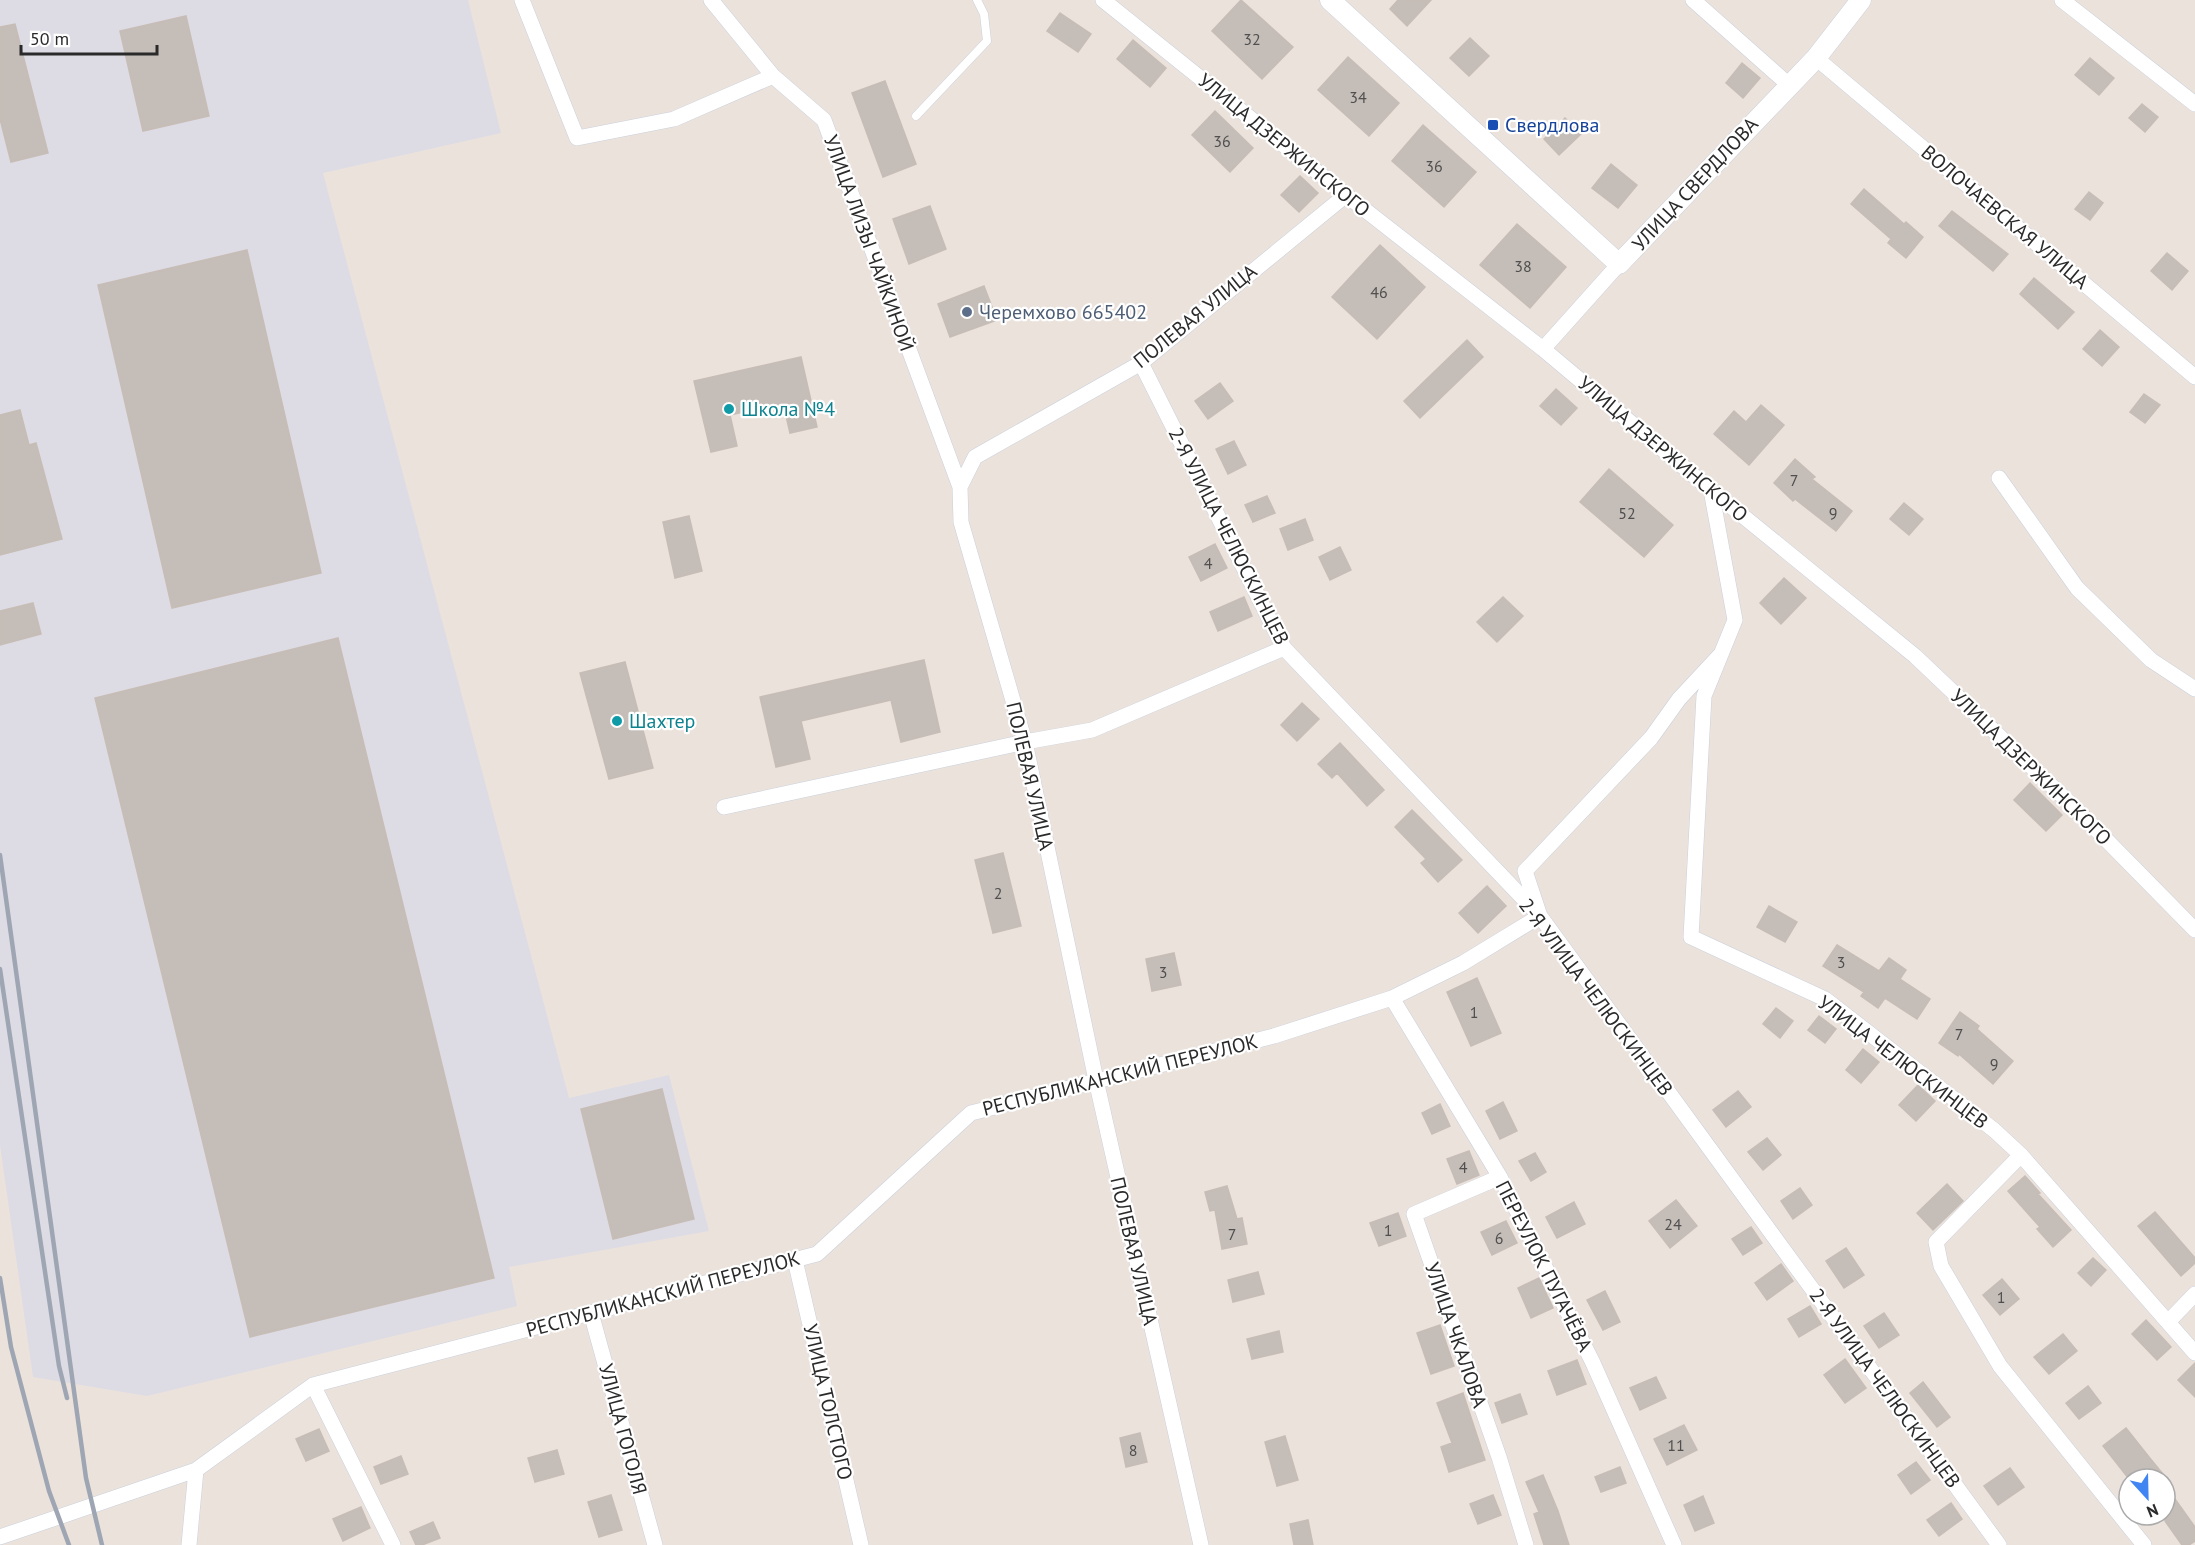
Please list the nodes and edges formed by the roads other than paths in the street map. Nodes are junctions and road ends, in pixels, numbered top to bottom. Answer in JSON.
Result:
{"nodes":[{"id":1,"x":522,"y":0,"type":"edge"},
{"id":2,"x":711,"y":0,"type":"edge"},
{"id":3,"x":977,"y":0,"type":"edge"},
{"id":4,"x":1103,"y":0,"type":"edge"},
{"id":5,"x":1330,"y":0,"type":"edge"},
{"id":6,"x":1692,"y":0,"type":"edge"},
{"id":7,"x":1861,"y":0,"type":"edge"},
{"id":8,"x":2062,"y":0,"type":"edge"},
{"id":9,"x":1816,"y":58,"type":"junction"},
{"id":10,"x":773,"y":76,"type":"junction"},
{"id":11,"x":1789,"y":85,"type":"junction"},
{"id":12,"x":2195,"y":104,"type":"edge"},
{"id":13,"x":916,"y":116,"type":"dead end"},
{"id":14,"x":1346,"y":195,"type":"junction"},
{"id":15,"x":1619,"y":264,"type":"junction"},
{"id":16,"x":1544,"y":349,"type":"junction"},
{"id":17,"x":1142,"y":363,"type":"junction"},
{"id":18,"x":2195,"y":377,"type":"edge"},
{"id":19,"x":1999,"y":478,"type":"dead end"},
{"id":20,"x":960,"y":487,"type":"junction"},
{"id":21,"x":1711,"y":490,"type":"junction"},
{"id":22,"x":1284,"y":648,"type":"junction"},
{"id":23,"x":1720,"y":655,"type":"junction"},
{"id":24,"x":2195,"y":689,"type":"edge"},
{"id":25,"x":1025,"y":742,"type":"junction"},
{"id":26,"x":724,"y":807,"type":"dead end"},
{"id":27,"x":1540,"y":916,"type":"junction"},
{"id":28,"x":2195,"y":930,"type":"edge"},
{"id":29,"x":1392,"y":998,"type":"junction"},
{"id":30,"x":1096,"y":1080,"type":"junction"},
{"id":31,"x":2021,"y":1155,"type":"junction"},
{"id":32,"x":1500,"y":1177,"type":"junction"},
{"id":33,"x":795,"y":1260,"type":"junction"},
{"id":34,"x":2195,"y":1294,"type":"edge"},
{"id":35,"x":591,"y":1313,"type":"junction"},
{"id":36,"x":2168,"y":1322,"type":"junction"},
{"id":37,"x":2195,"y":1353,"type":"edge"},
{"id":38,"x":314,"y":1384,"type":"junction"},
{"id":39,"x":196,"y":1470,"type":"junction"},
{"id":40,"x":0,"y":1537,"type":"edge"},
{"id":41,"x":189,"y":1545,"type":"edge"},
{"id":42,"x":393,"y":1545,"type":"edge"},
{"id":43,"x":655,"y":1545,"type":"edge"},
{"id":44,"x":861,"y":1545,"type":"edge"},
{"id":45,"x":1201,"y":1545,"type":"edge"},
{"id":46,"x":1526,"y":1545,"type":"edge"},
{"id":47,"x":1674,"y":1545,"type":"edge"},
{"id":48,"x":1999,"y":1545,"type":"edge"},
{"id":49,"x":2144,"y":1545,"type":"edge"}],
"edges":[{"from":1,"to":10,"type":"street"},
{"from":2,"to":10,"type":"street","name":"УЛИЦА ЛИЗЫ ЧАЙКИНОЙ"},
{"from":3,"to":13,"type":"lane"},
{"from":4,"to":14,"type":"street","name":"УЛИЦА ДЗЕРЖИНСКОГО"},
{"from":5,"to":15,"type":"street","name":"УЛИЦА СВЕРДЛОВА"},
{"from":6,"to":11,"type":"street"},
{"from":7,"to":9,"type":"street","name":"УЛИЦА СВЕРДЛОВА"},
{"from":8,"to":12,"type":"street"},
{"from":9,"to":11,"type":"street","name":"УЛИЦА СВЕРДЛОВА"},
{"from":9,"to":18,"type":"street","name":"ВОЛОЧАЕВСКАЯ УЛИЦА"},
{"from":10,"to":20,"type":"street","name":"УЛИЦА ЛИЗЫ ЧАЙКИНОЙ"},
{"from":11,"to":15,"type":"street","name":"УЛИЦА СВЕРДЛОВА"},
{"from":14,"to":16,"type":"street","name":"УЛИЦА ДЗЕРЖИНСКОГО"},
{"from":14,"to":17,"type":"street","name":"ПОЛЕВАЯ УЛИЦА"},
{"from":15,"to":16,"type":"street"},
{"from":16,"to":21,"type":"street","name":"УЛИЦА ДЗЕРЖИНСКОГО"},
{"from":17,"to":20,"type":"street","name":"ПОЛЕВАЯ УЛИЦА"},
{"from":17,"to":22,"type":"street","name":"2-Я УЛИЦА ЧЕЛЮСКИНЦЕВ"},
{"from":19,"to":24,"type":"street"},
{"from":20,"to":25,"type":"street","name":"ПОЛЕВАЯ УЛИЦА"},
{"from":21,"to":23,"type":"street","name":"УЛИЦА ЧЕЛЮСКИНЦЕВ"},
{"from":21,"to":28,"type":"street","name":"УЛИЦА ДЗЕРЖИНСКОГО"},
{"from":22,"to":25,"type":"street"},
{"from":22,"to":27,"type":"street","name":"2-Я УЛИЦА ЧЕЛЮСКИНЦЕВ"},
{"from":23,"to":27,"type":"street"},
{"from":23,"to":31,"type":"street","name":"УЛИЦА ЧЕЛЮСКИНЦЕВ"},
{"from":25,"to":26,"type":"street"},
{"from":25,"to":30,"type":"street","name":"ПОЛЕВАЯ УЛИЦА"},
{"from":27,"to":29,"type":"street","name":"РЕСПУБЛИКАНСКИЙ ПЕРЕУЛОК"},
{"from":27,"to":48,"type":"street","name":"2-Я УЛИЦА ЧЕЛЮСКИНЦЕВ"},
{"from":29,"to":30,"type":"street","name":"РЕСПУБЛИКАНСКИЙ ПЕРЕУЛОК"},
{"from":29,"to":32,"type":"street","name":"ПЕРЕУЛОК ПУГАЧЁВА"},
{"from":30,"to":33,"type":"street","name":"РЕСПУБЛИКАНСКИЙ ПЕРЕУЛОК"},
{"from":30,"to":45,"type":"street","name":"ПОЛЕВАЯ УЛИЦА"},
{"from":31,"to":36,"type":"street","name":"УЛИЦА ЧЕЛЮСКИНЦЕВ"},
{"from":31,"to":49,"type":"street"},
{"from":32,"to":46,"type":"street","name":"УЛИЦА ЧКАЛОВА"},
{"from":32,"to":47,"type":"street","name":"ПЕРЕУЛОК ПУГАЧЁВА"},
{"from":33,"to":35,"type":"street","name":"РЕСПУБЛИКАНСКИЙ ПЕРЕУЛОК"},
{"from":33,"to":44,"type":"street","name":"УЛИЦА ТОЛСТОГО"},
{"from":34,"to":36,"type":"street"},
{"from":35,"to":38,"type":"street","name":"РЕСПУБЛИКАНСКИЙ ПЕРЕУЛОК"},
{"from":35,"to":43,"type":"street","name":"УЛИЦА ГОГОЛЯ"},
{"from":36,"to":37,"type":"street","name":"УЛИЦА ЧЕЛЮСКИНЦЕВ"},
{"from":38,"to":39,"type":"street","name":"РЕСПУБЛИКАНСКИЙ ПЕРЕУЛОК"},
{"from":38,"to":42,"type":"street"},
{"from":39,"to":40,"type":"street","name":"РЕСПУБЛИКАНСКИЙ ПЕРЕУЛОК"},
{"from":39,"to":41,"type":"street"}]}
